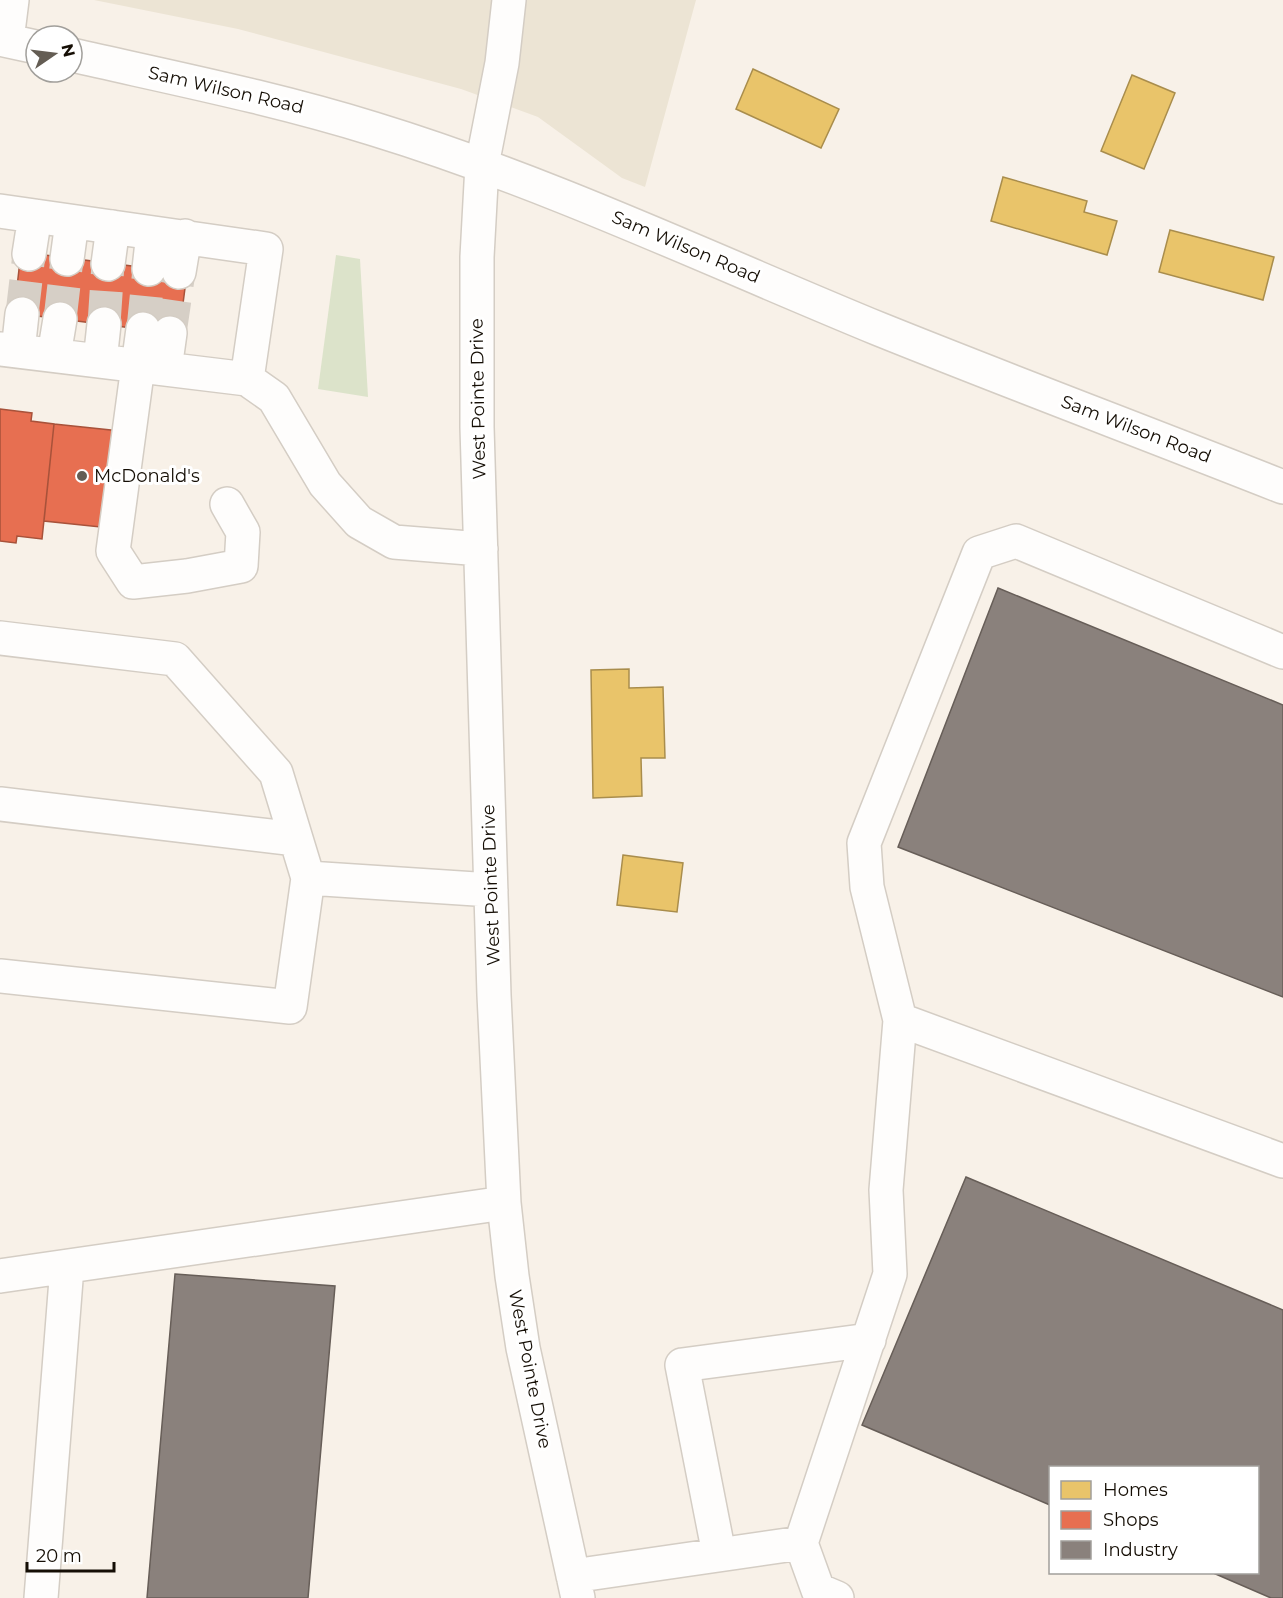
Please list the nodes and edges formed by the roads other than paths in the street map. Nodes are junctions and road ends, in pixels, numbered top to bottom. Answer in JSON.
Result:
{"nodes":[{"id":1,"x":12,"y":0,"type":"edge"},
{"id":2,"x":509,"y":0,"type":"edge"},
{"id":3,"x":14,"y":42,"type":"edge"},
{"id":4,"x":84,"y":57,"type":"edge"},
{"id":5,"x":482,"y":165,"type":"junction"},
{"id":6,"x":0,"y":211,"type":"edge"},
{"id":7,"x":35,"y":216,"type":"junction"},
{"id":8,"x":72,"y":222,"type":"junction"},
{"id":9,"x":113,"y":227,"type":"junction"},
{"id":10,"x":153,"y":232,"type":"junction"},
{"id":11,"x":185,"y":236,"type":"junction"},
{"id":12,"x":29,"y":255,"type":"tunnel mouth"},
{"id":13,"x":67,"y":259,"type":"tunnel mouth"},
{"id":14,"x":108,"y":264,"type":"tunnel mouth"},
{"id":15,"x":22,"y":314,"type":"tunnel mouth"},
{"id":16,"x":60,"y":319,"type":"tunnel mouth"},
{"id":17,"x":104,"y":324,"type":"tunnel mouth"},
{"id":18,"x":157,"y":331,"type":"tunnel mouth"},
{"id":19,"x":9,"y":350,"type":"edge"},
{"id":20,"x":54,"y":355,"type":"junction"},
{"id":21,"x":100,"y":361,"type":"junction"},
{"id":22,"x":152,"y":367,"type":"junction"},
{"id":23,"x":247,"y":379,"type":"junction"},
{"id":24,"x":1283,"y":488,"type":"edge"},
{"id":25,"x":227,"y":504,"type":"dead end"},
{"id":26,"x":481,"y":549,"type":"junction"},
{"id":27,"x":0,"y":638,"type":"edge"},
{"id":28,"x":1283,"y":652,"type":"edge"},
{"id":29,"x":0,"y":804,"type":"edge"},
{"id":30,"x":296,"y":839,"type":"junction"},
{"id":31,"x":308,"y":878,"type":"junction"},
{"id":32,"x":491,"y":890,"type":"junction"},
{"id":33,"x":0,"y":976,"type":"edge"},
{"id":34,"x":900,"y":1020,"type":"junction"},
{"id":35,"x":1283,"y":1161,"type":"edge"},
{"id":36,"x":504,"y":1203,"type":"junction"},
{"id":37,"x":67,"y":1267,"type":"junction"},
{"id":38,"x":0,"y":1276,"type":"edge"},
{"id":39,"x":869,"y":1340,"type":"junction"},
{"id":40,"x":801,"y":1543,"type":"junction"},
{"id":41,"x":719,"y":1554,"type":"junction"},
{"id":42,"x":575,"y":1587,"type":"edge"},
{"id":43,"x":41,"y":1598,"type":"edge"},
{"id":44,"x":837,"y":1598,"type":"edge"}],
"edges":[{"from":1,"to":3,"type":"street"},
{"from":2,"to":5,"type":"street","name":"West Pointe Drive"},
{"from":4,"to":5,"type":"street","name":"Sam Wilson Road"},
{"from":5,"to":24,"type":"street","name":"Sam Wilson Road"},
{"from":5,"to":26,"type":"street","name":"West Pointe Drive"},
{"from":6,"to":7,"type":"street"},
{"from":7,"to":8,"type":"street"},
{"from":7,"to":12,"type":"street"},
{"from":8,"to":9,"type":"street"},
{"from":8,"to":13,"type":"street"},
{"from":9,"to":10,"type":"street"},
{"from":9,"to":14,"type":"street"},
{"from":10,"to":11,"type":"street"},
{"from":10,"to":11,"type":"street"},
{"from":11,"to":23,"type":"street"},
{"from":15,"to":19,"type":"street"},
{"from":16,"to":20,"type":"street"},
{"from":17,"to":21,"type":"street"},
{"from":18,"to":22,"type":"street"},
{"from":19,"to":20,"type":"street"},
{"from":20,"to":21,"type":"street"},
{"from":21,"to":22,"type":"street"},
{"from":22,"to":23,"type":"street"},
{"from":22,"to":25,"type":"street"},
{"from":23,"to":26,"type":"street"},
{"from":26,"to":32,"type":"street","name":"West Pointe Drive"},
{"from":27,"to":30,"type":"street"},
{"from":28,"to":34,"type":"street"},
{"from":29,"to":30,"type":"street"},
{"from":30,"to":31,"type":"street"},
{"from":31,"to":32,"type":"street"},
{"from":31,"to":33,"type":"street"},
{"from":32,"to":36,"type":"street","name":"West Pointe Drive"},
{"from":34,"to":35,"type":"street"},
{"from":34,"to":39,"type":"street"},
{"from":36,"to":37,"type":"street"},
{"from":36,"to":42,"type":"street","name":"West Pointe Drive"},
{"from":37,"to":38,"type":"street"},
{"from":37,"to":43,"type":"street"},
{"from":39,"to":40,"type":"street"},
{"from":39,"to":41,"type":"street"},
{"from":40,"to":41,"type":"street"},
{"from":40,"to":44,"type":"street"},
{"from":41,"to":42,"type":"street"}]}
